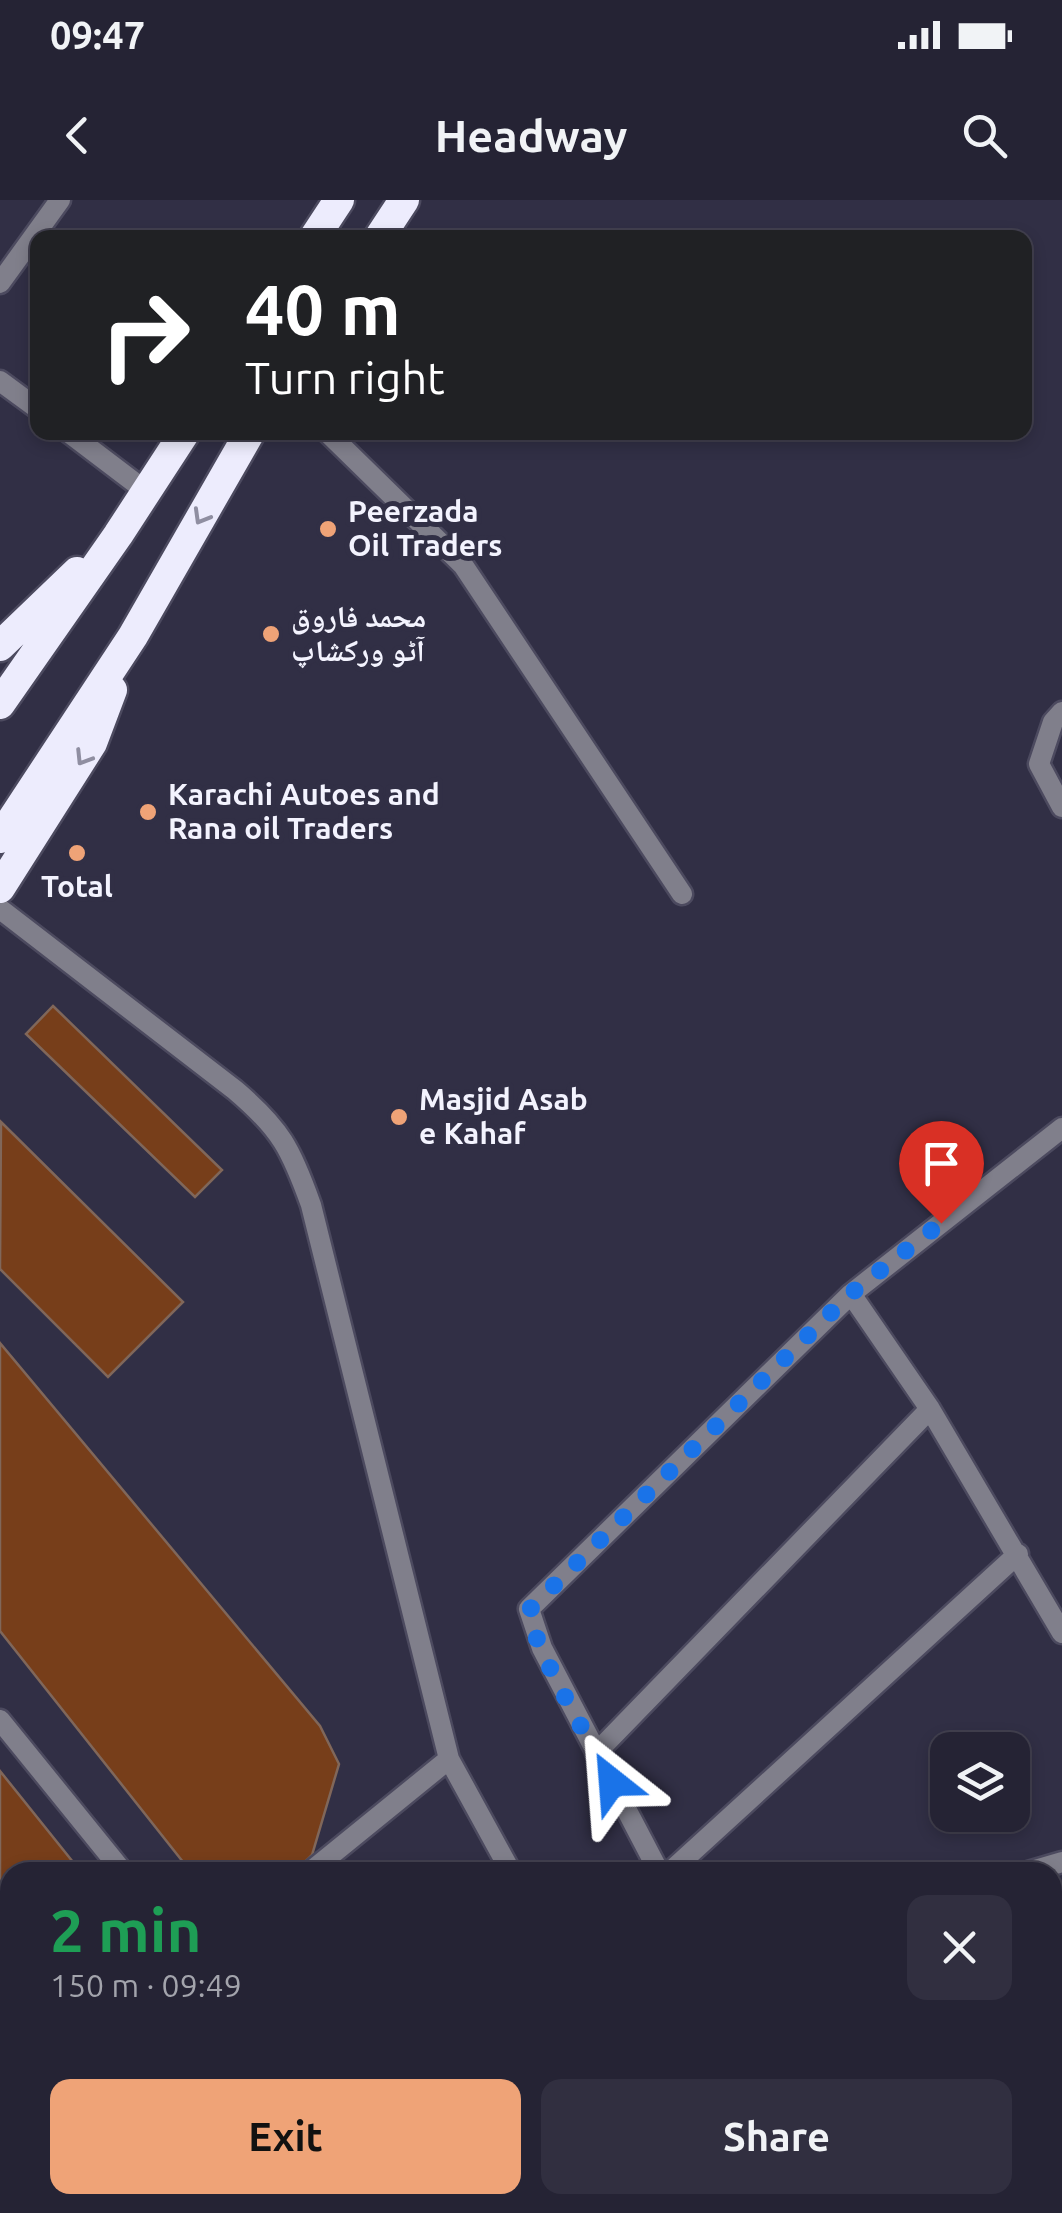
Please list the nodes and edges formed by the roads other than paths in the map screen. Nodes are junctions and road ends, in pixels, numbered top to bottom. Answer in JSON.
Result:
{"nodes":[{"id":1,"x":60,"y":200,"type":"edge"},
{"id":2,"x":339,"y":200,"type":"edge"},
{"id":3,"x":404,"y":200,"type":"edge"},
{"id":4,"x":38,"y":230,"type":"edge"},
{"id":5,"x":319,"y":230,"type":"edge"},
{"id":6,"x":384,"y":230,"type":"edge"},
{"id":7,"x":30,"y":242,"type":"edge"},
{"id":8,"x":0,"y":283,"type":"edge"},
{"id":9,"x":0,"y":381,"type":"edge"},
{"id":10,"x":30,"y":403,"type":"edge"},
{"id":11,"x":79,"y":440,"type":"edge"},
{"id":12,"x":180,"y":440,"type":"edge"},
{"id":13,"x":245,"y":440,"type":"edge"},
{"id":14,"x":336,"y":440,"type":"edge"},
{"id":15,"x":147,"y":492,"type":"junction"},
{"id":16,"x":118,"y":535,"type":"junction"},
{"id":17,"x":132,"y":636,"type":"junction"},
{"id":18,"x":0,"y":646,"type":"edge"},
{"id":19,"x":7,"y":694,"type":"edge"},
{"id":20,"x":1062,"y":712,"type":"edge"},
{"id":21,"x":1062,"y":807,"type":"edge"},
{"id":22,"x":0,"y":838,"type":"edge"},
{"id":23,"x":0,"y":888,"type":"edge"},
{"id":24,"x":682,"y":894,"type":"dead end"},
{"id":25,"x":0,"y":909,"type":"edge"},
{"id":26,"x":1062,"y":1128,"type":"edge"},
{"id":27,"x":850,"y":1294,"type":"junction"},
{"id":28,"x":930,"y":1409,"type":"junction"},
{"id":29,"x":1018,"y":1554,"type":"junction"},
{"id":30,"x":1062,"y":1633,"type":"edge"},
{"id":31,"x":0,"y":1720,"type":"edge"},
{"id":32,"x":596,"y":1753,"type":"junction"},
{"id":33,"x":448,"y":1759,"type":"junction"},
{"id":34,"x":115,"y":1862,"type":"edge"},
{"id":35,"x":322,"y":1862,"type":"edge"},
{"id":36,"x":505,"y":1862,"type":"edge"},
{"id":37,"x":654,"y":1862,"type":"edge"},
{"id":38,"x":681,"y":1862,"type":"edge"}],
"edges":[{"from":1,"to":4,"type":"street"},
{"from":2,"to":5,"type":"highway"},
{"from":3,"to":6,"type":"highway"},
{"from":7,"to":8,"type":"street"},
{"from":9,"to":10,"type":"street"},
{"from":11,"to":15,"type":"street"},
{"from":12,"to":15,"type":"highway"},
{"from":13,"to":17,"type":"highway","one_way":true},
{"from":14,"to":24,"type":"street"},
{"from":15,"to":16,"type":"highway"},
{"from":16,"to":18,"type":"highway"},
{"from":16,"to":19,"type":"highway"},
{"from":17,"to":22,"type":"highway"},
{"from":17,"to":23,"type":"highway","one_way":true},
{"from":20,"to":21,"type":"street"},
{"from":25,"to":33,"type":"street"},
{"from":26,"to":27,"type":"street"},
{"from":27,"to":28,"type":"street"},
{"from":27,"to":32,"type":"street"},
{"from":28,"to":29,"type":"street"},
{"from":28,"to":32,"type":"street"},
{"from":29,"to":30,"type":"street"},
{"from":29,"to":38,"type":"street"},
{"from":31,"to":34,"type":"street"},
{"from":32,"to":37,"type":"street"},
{"from":33,"to":35,"type":"street"},
{"from":33,"to":36,"type":"street"}]}
